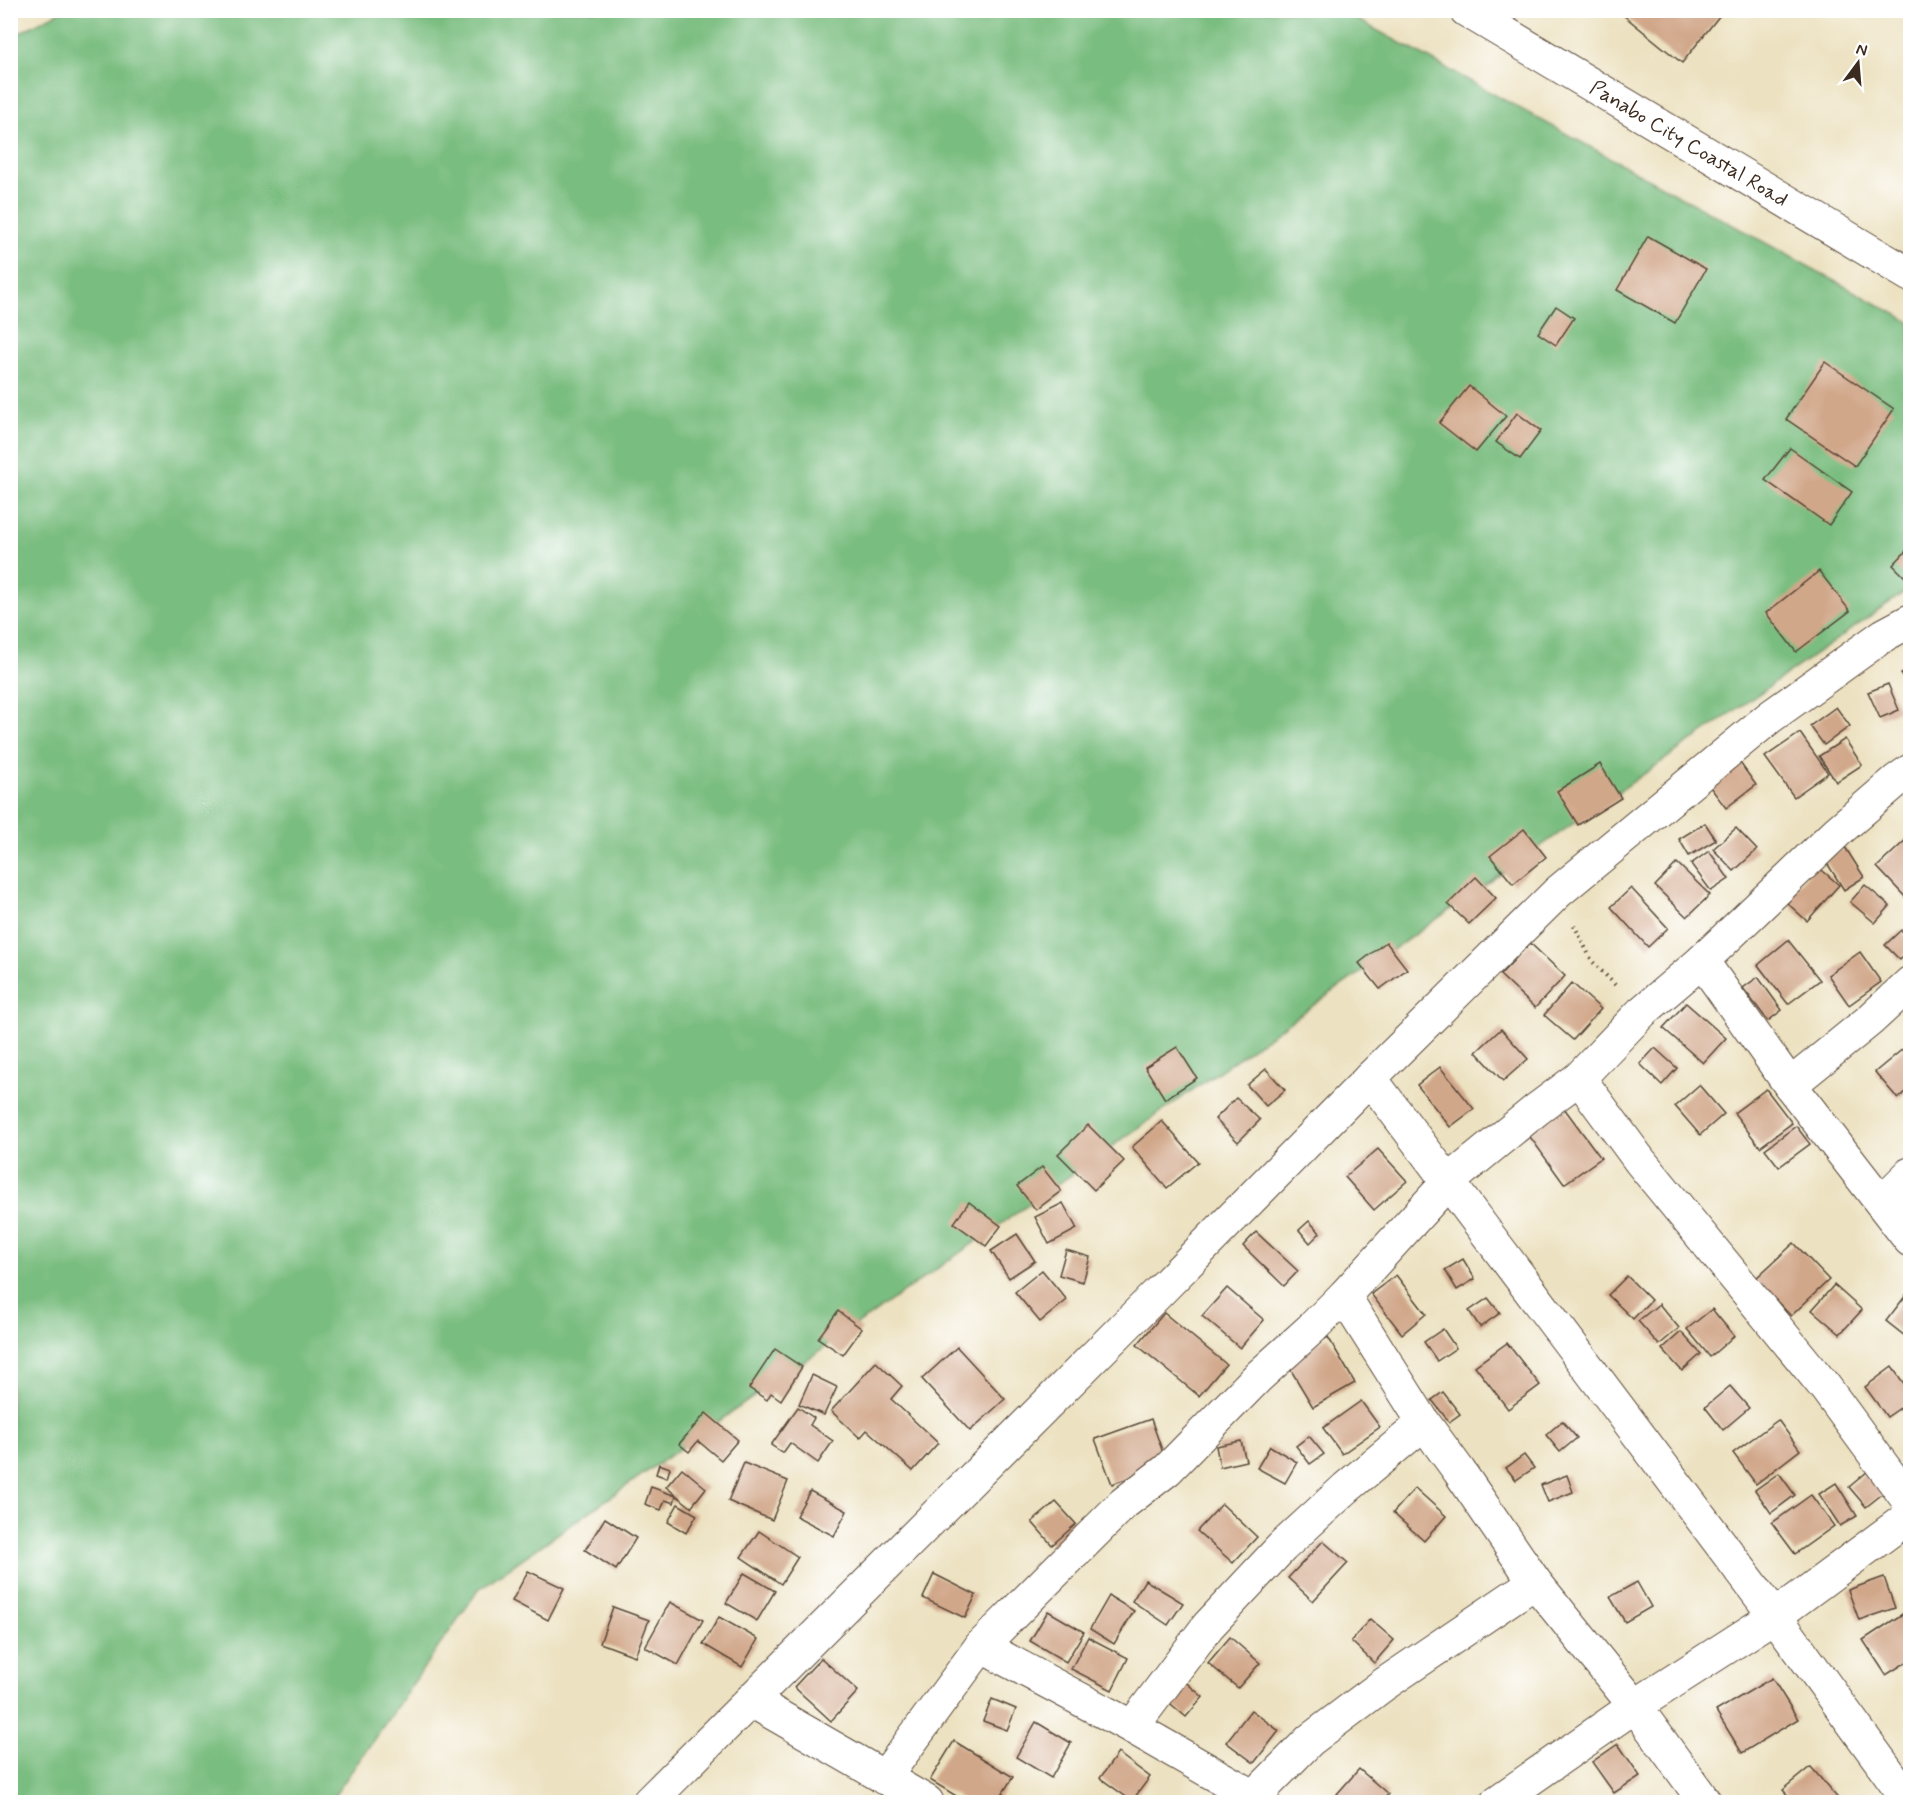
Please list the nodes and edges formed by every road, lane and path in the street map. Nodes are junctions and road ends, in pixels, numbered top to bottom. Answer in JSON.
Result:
{"nodes":[{"id":1,"x":1466,"y":10,"type":"edge"},
{"id":2,"x":1911,"y":275,"type":"edge"},
{"id":3,"x":1911,"y":621,"type":"edge"},
{"id":4,"x":1911,"y":771,"type":"edge"},
{"id":5,"x":1702,"y":961,"type":"junction"},
{"id":6,"x":1911,"y":983,"type":"edge"},
{"id":7,"x":1370,"y":1078,"type":"junction"},
{"id":8,"x":1579,"y":1078,"type":"junction"},
{"id":9,"x":1790,"y":1085,"type":"junction"},
{"id":10,"x":1911,"y":1174,"type":"edge"},
{"id":11,"x":1448,"y":1182,"type":"junction"},
{"id":12,"x":1881,"y":1202,"type":"junction"},
{"id":13,"x":1911,"y":1240,"type":"edge"},
{"id":14,"x":1344,"y":1296,"type":"junction"},
{"id":15,"x":1424,"y":1423,"type":"junction"},
{"id":16,"x":1911,"y":1503,"type":"edge"},
{"id":17,"x":1911,"y":1516,"type":"edge"},
{"id":18,"x":1535,"y":1582,"type":"junction"},
{"id":19,"x":1775,"y":1616,"type":"junction"},
{"id":20,"x":981,"y":1646,"type":"junction"},
{"id":21,"x":752,"y":1701,"type":"junction"},
{"id":22,"x":1635,"y":1706,"type":"junction"},
{"id":23,"x":1132,"y":1726,"type":"junction"},
{"id":24,"x":884,"y":1778,"type":"junction"},
{"id":25,"x":1258,"y":1800,"type":"edge"},
{"id":26,"x":649,"y":1803,"type":"edge"},
{"id":27,"x":927,"y":1803,"type":"edge"},
{"id":28,"x":1497,"y":1803,"type":"edge"},
{"id":29,"x":1705,"y":1803,"type":"edge"},
{"id":30,"x":1910,"y":1803,"type":"edge"}],
"edges":[{"from":1,"to":2,"type":"street","name":"Panabo City Coastal Road"},
{"from":3,"to":7,"type":"street"},
{"from":4,"to":5,"type":"street"},
{"from":5,"to":8,"type":"street"},
{"from":5,"to":9,"type":"street"},
{"from":6,"to":9,"type":"street"},
{"from":7,"to":11,"type":"street"},
{"from":7,"to":21,"type":"street"},
{"from":8,"to":11,"type":"street"},
{"from":8,"to":16,"type":"street"},
{"from":9,"to":12,"type":"street"},
{"from":10,"to":12,"type":"street"},
{"from":11,"to":14,"type":"street"},
{"from":11,"to":19,"type":"street"},
{"from":12,"to":13,"type":"street"},
{"from":14,"to":15,"type":"street"},
{"from":14,"to":20,"type":"street"},
{"from":15,"to":18,"type":"street"},
{"from":15,"to":23,"type":"street"},
{"from":17,"to":19,"type":"street"},
{"from":18,"to":22,"type":"street"},
{"from":18,"to":25,"type":"street"},
{"from":19,"to":22,"type":"street"},
{"from":19,"to":30,"type":"street"},
{"from":20,"to":23,"type":"street"},
{"from":20,"to":24,"type":"street"},
{"from":21,"to":24,"type":"street"},
{"from":21,"to":26,"type":"street"},
{"from":22,"to":28,"type":"street"},
{"from":22,"to":29,"type":"street"},
{"from":23,"to":25,"type":"street"},
{"from":24,"to":27,"type":"street"}]}
